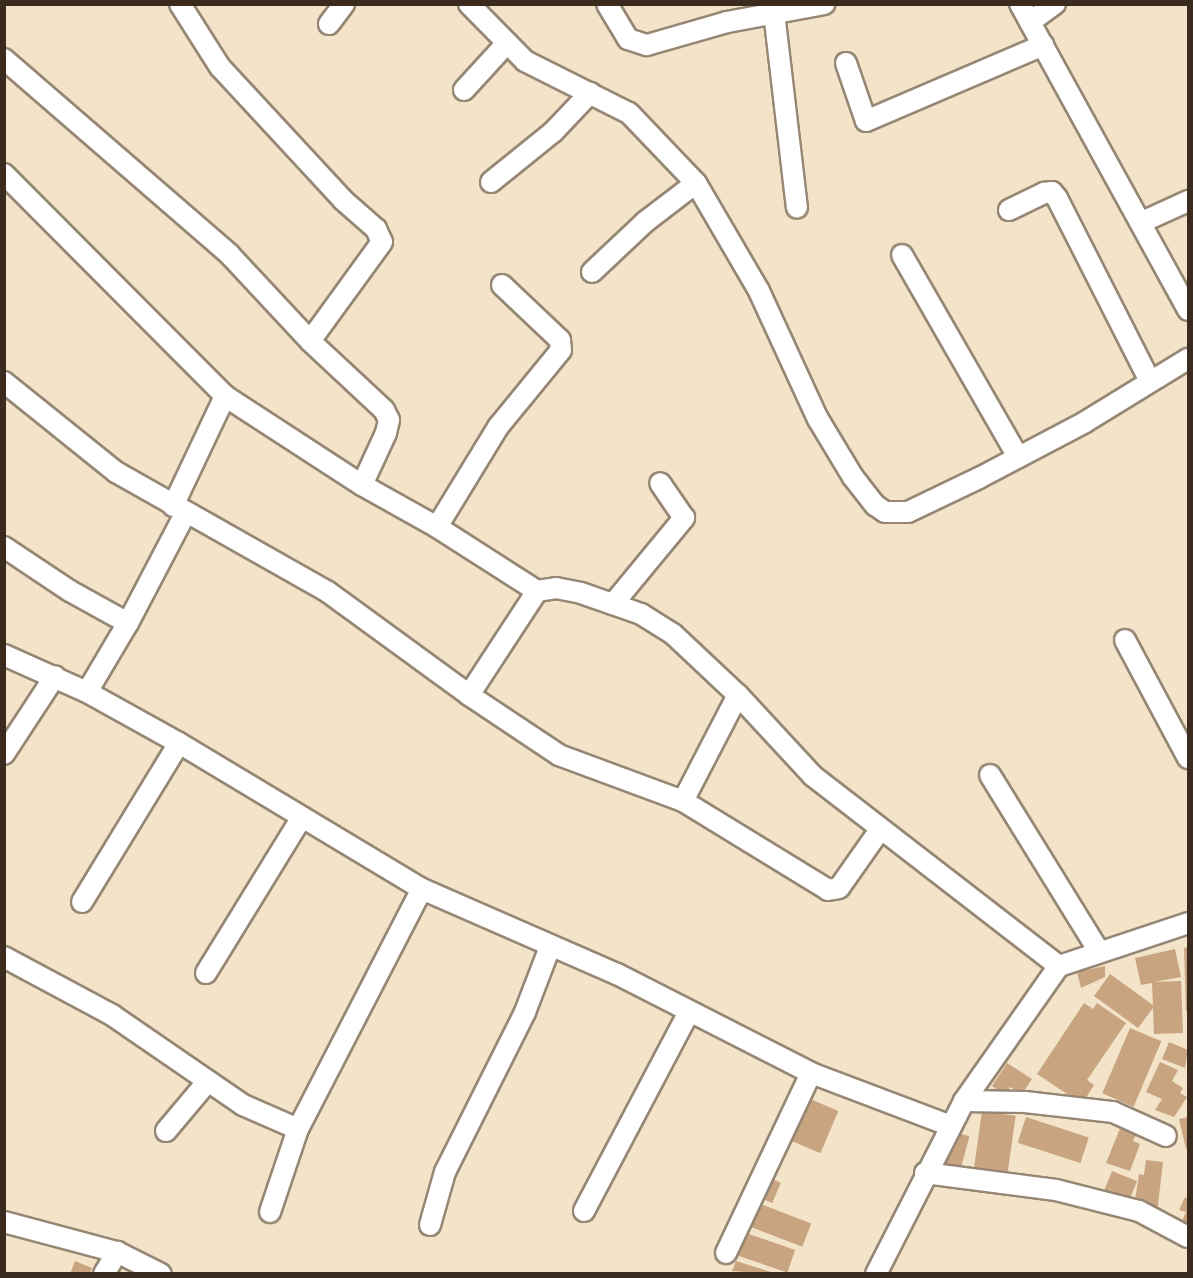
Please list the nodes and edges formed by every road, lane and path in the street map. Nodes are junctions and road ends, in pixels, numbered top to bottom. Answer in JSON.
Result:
{"nodes":[{"id":1,"x":180,"y":4,"type":"edge"},
{"id":2,"x":344,"y":4,"type":"edge"},
{"id":3,"x":469,"y":4,"type":"edge"},
{"id":4,"x":607,"y":4,"type":"edge"},
{"id":5,"x":824,"y":4,"type":"edge"},
{"id":6,"x":1020,"y":4,"type":"edge"},
{"id":7,"x":1055,"y":4,"type":"edge"},
{"id":8,"x":774,"y":8,"type":"edge"},
{"id":9,"x":1030,"y":22,"type":"junction"},
{"id":10,"x":329,"y":24,"type":"dead end"},
{"id":11,"x":507,"y":43,"type":"junction"},
{"id":12,"x":1043,"y":45,"type":"junction"},
{"id":13,"x":4,"y":59,"type":"edge"},
{"id":14,"x":846,"y":63,"type":"dead end"},
{"id":15,"x":464,"y":90,"type":"dead end"},
{"id":16,"x":590,"y":93,"type":"junction"},
{"id":17,"x":4,"y":174,"type":"edge"},
{"id":18,"x":490,"y":182,"type":"dead end"},
{"id":19,"x":696,"y":183,"type":"junction"},
{"id":20,"x":1188,"y":201,"type":"edge"},
{"id":21,"x":797,"y":208,"type":"dead end"},
{"id":22,"x":1009,"y":210,"type":"dead end"},
{"id":23,"x":1142,"y":222,"type":"junction"},
{"id":24,"x":902,"y":255,"type":"dead end"},
{"id":25,"x":592,"y":272,"type":"dead end"},
{"id":26,"x":502,"y":285,"type":"dead end"},
{"id":27,"x":1188,"y":310,"type":"edge"},
{"id":28,"x":310,"y":341,"type":"junction"},
{"id":29,"x":1188,"y":359,"type":"edge"},
{"id":30,"x":1150,"y":381,"type":"junction"},
{"id":31,"x":4,"y":382,"type":"edge"},
{"id":32,"x":225,"y":396,"type":"junction"},
{"id":33,"x":1018,"y":457,"type":"junction"},
{"id":34,"x":660,"y":483,"type":"dead end"},
{"id":35,"x":362,"y":485,"type":"junction"},
{"id":36,"x":179,"y":510,"type":"junction"},
{"id":37,"x":437,"y":527,"type":"junction"},
{"id":38,"x":4,"y":547,"type":"edge"},
{"id":39,"x":537,"y":591,"type":"junction"},
{"id":40,"x":613,"y":604,"type":"junction"},
{"id":41,"x":128,"y":623,"type":"junction"},
{"id":42,"x":1125,"y":640,"type":"dead end"},
{"id":43,"x":4,"y":655,"type":"edge"},
{"id":44,"x":55,"y":676,"type":"junction"},
{"id":45,"x":87,"y":692,"type":"junction"},
{"id":46,"x":469,"y":695,"type":"junction"},
{"id":47,"x":738,"y":695,"type":"junction"},
{"id":48,"x":179,"y":742,"type":"junction"},
{"id":49,"x":4,"y":754,"type":"edge"},
{"id":50,"x":1188,"y":758,"type":"edge"},
{"id":51,"x":990,"y":775,"type":"dead end"},
{"id":52,"x":684,"y":801,"type":"junction"},
{"id":53,"x":302,"y":817,"type":"junction"},
{"id":54,"x":879,"y":831,"type":"junction"},
{"id":55,"x":422,"y":889,"type":"junction"},
{"id":56,"x":82,"y":902,"type":"dead end"},
{"id":57,"x":1188,"y":923,"type":"edge"},
{"id":58,"x":550,"y":947,"type":"junction"},
{"id":59,"x":1098,"y":950,"type":"junction"},
{"id":60,"x":4,"y":957,"type":"edge"},
{"id":61,"x":1059,"y":966,"type":"junction"},
{"id":62,"x":206,"y":973,"type":"dead end"},
{"id":63,"x":689,"y":1011,"type":"junction"},
{"id":64,"x":811,"y":1073,"type":"junction"},
{"id":65,"x":208,"y":1081,"type":"junction"},
{"id":66,"x":964,"y":1101,"type":"junction"},
{"id":67,"x":951,"y":1125,"type":"junction"},
{"id":68,"x":298,"y":1129,"type":"junction"},
{"id":69,"x":166,"y":1131,"type":"dead end"},
{"id":70,"x":1166,"y":1136,"type":"dead end"},
{"id":71,"x":925,"y":1173,"type":"junction"},
{"id":72,"x":270,"y":1212,"type":"dead end"},
{"id":73,"x":584,"y":1212,"type":"dead end"},
{"id":74,"x":4,"y":1222,"type":"edge"},
{"id":75,"x":430,"y":1225,"type":"dead end"},
{"id":76,"x":1188,"y":1238,"type":"edge"},
{"id":77,"x":117,"y":1252,"type":"junction"},
{"id":78,"x":726,"y":1253,"type":"dead end"},
{"id":79,"x":104,"y":1274,"type":"edge"},
{"id":80,"x":161,"y":1274,"type":"edge"},
{"id":81,"x":876,"y":1274,"type":"edge"}],
"edges":[{"from":1,"to":28,"type":"street"},
{"from":2,"to":10,"type":"street"},
{"from":3,"to":11,"type":"street"},
{"from":4,"to":8,"type":"street"},
{"from":5,"to":8,"type":"street"},
{"from":6,"to":9,"type":"street"},
{"from":7,"to":9,"type":"street"},
{"from":8,"to":21,"type":"street"},
{"from":9,"to":12,"type":"street"},
{"from":11,"to":15,"type":"street"},
{"from":11,"to":16,"type":"street"},
{"from":12,"to":14,"type":"street"},
{"from":12,"to":23,"type":"street"},
{"from":13,"to":28,"type":"street"},
{"from":16,"to":18,"type":"street"},
{"from":16,"to":19,"type":"street"},
{"from":17,"to":32,"type":"street"},
{"from":19,"to":25,"type":"street"},
{"from":19,"to":33,"type":"street"},
{"from":20,"to":23,"type":"street"},
{"from":22,"to":30,"type":"street"},
{"from":23,"to":27,"type":"street"},
{"from":24,"to":33,"type":"street"},
{"from":26,"to":37,"type":"street"},
{"from":28,"to":35,"type":"street"},
{"from":29,"to":30,"type":"street"},
{"from":30,"to":33,"type":"street"},
{"from":31,"to":36,"type":"street"},
{"from":32,"to":35,"type":"street"},
{"from":32,"to":36,"type":"street"},
{"from":34,"to":40,"type":"street"},
{"from":35,"to":37,"type":"street"},
{"from":36,"to":41,"type":"street"},
{"from":36,"to":46,"type":"street"},
{"from":37,"to":39,"type":"street"},
{"from":38,"to":41,"type":"street"},
{"from":39,"to":40,"type":"street"},
{"from":39,"to":46,"type":"street"},
{"from":40,"to":47,"type":"street"},
{"from":41,"to":45,"type":"street"},
{"from":42,"to":50,"type":"street"},
{"from":43,"to":44,"type":"street"},
{"from":44,"to":45,"type":"street"},
{"from":44,"to":49,"type":"street"},
{"from":45,"to":48,"type":"street"},
{"from":46,"to":52,"type":"street"},
{"from":47,"to":52,"type":"street"},
{"from":47,"to":54,"type":"street"},
{"from":48,"to":53,"type":"street"},
{"from":48,"to":56,"type":"street"},
{"from":51,"to":59,"type":"street"},
{"from":52,"to":54,"type":"street"},
{"from":53,"to":55,"type":"street"},
{"from":53,"to":62,"type":"street"},
{"from":54,"to":61,"type":"street"},
{"from":55,"to":58,"type":"street"},
{"from":55,"to":68,"type":"street"},
{"from":57,"to":59,"type":"street"},
{"from":58,"to":63,"type":"street"},
{"from":58,"to":75,"type":"street"},
{"from":59,"to":61,"type":"street"},
{"from":60,"to":65,"type":"street"},
{"from":61,"to":66,"type":"street"},
{"from":63,"to":64,"type":"street"},
{"from":63,"to":73,"type":"street"},
{"from":64,"to":67,"type":"street"},
{"from":64,"to":78,"type":"street"},
{"from":65,"to":68,"type":"street"},
{"from":65,"to":69,"type":"street"},
{"from":66,"to":67,"type":"street"},
{"from":66,"to":70,"type":"street"},
{"from":67,"to":71,"type":"street"},
{"from":68,"to":72,"type":"street"},
{"from":71,"to":76,"type":"street"},
{"from":71,"to":81,"type":"street"},
{"from":74,"to":77,"type":"street"},
{"from":77,"to":79,"type":"street"},
{"from":77,"to":80,"type":"street"}]}
